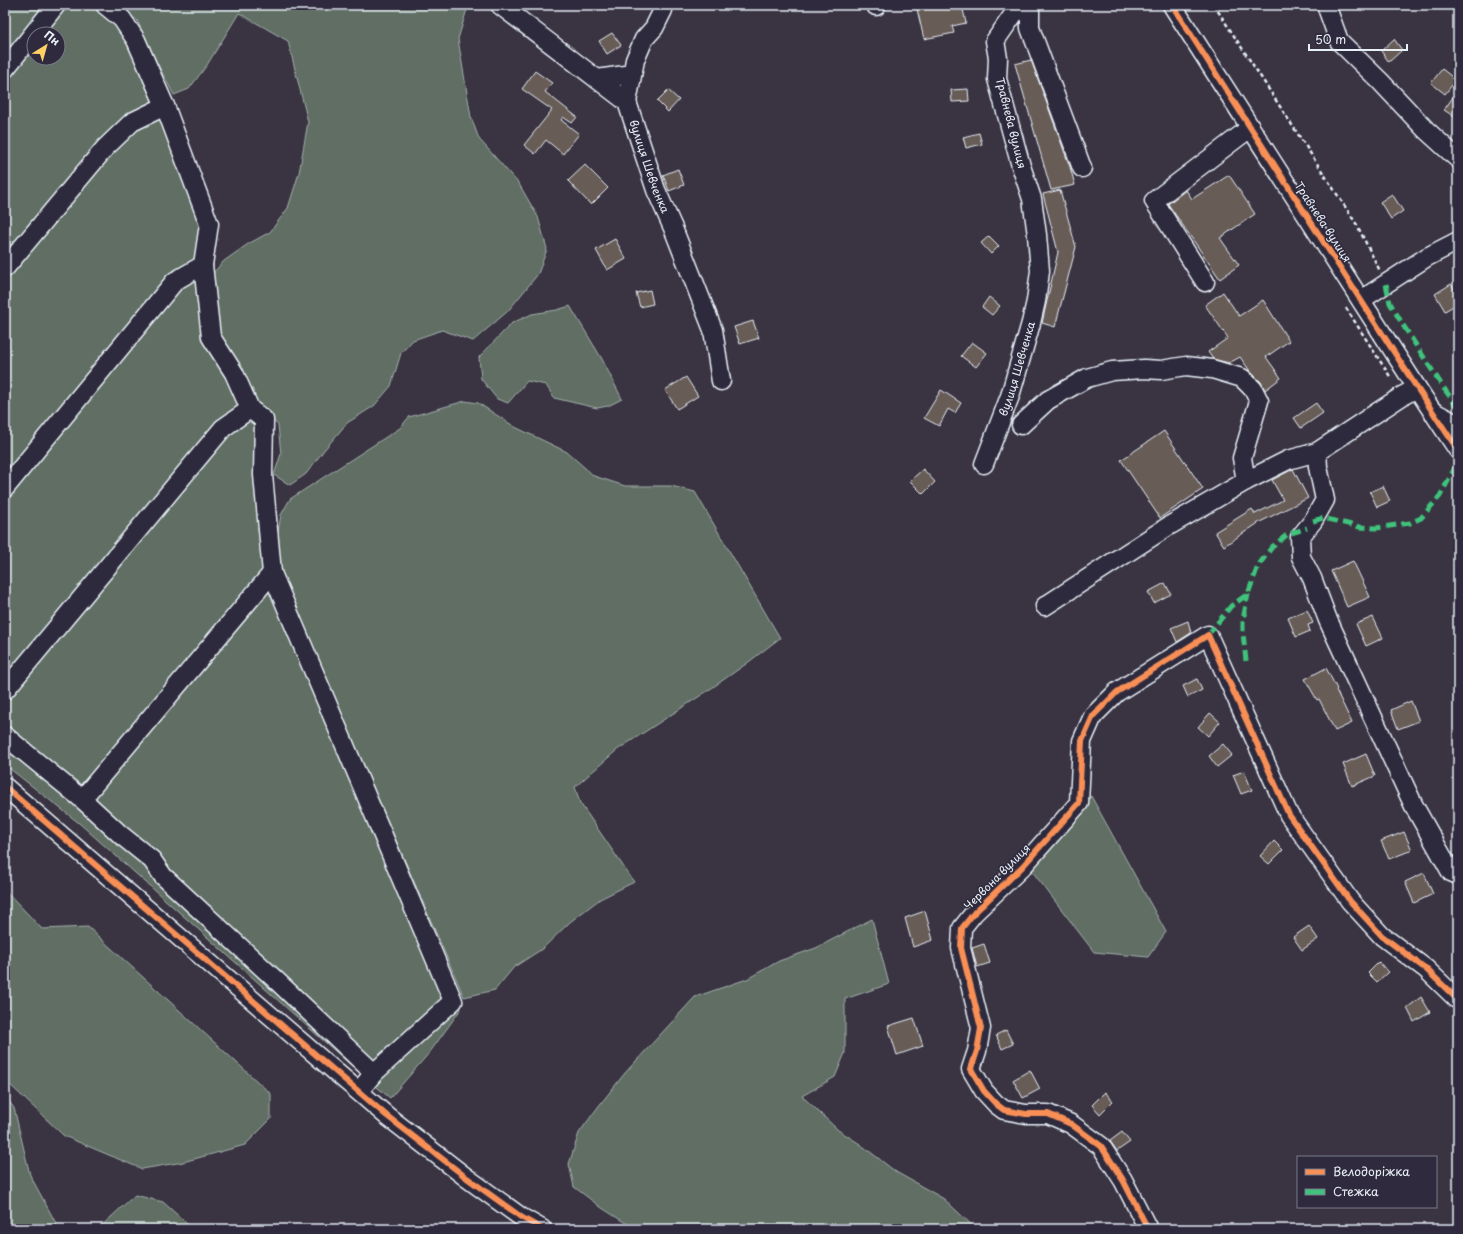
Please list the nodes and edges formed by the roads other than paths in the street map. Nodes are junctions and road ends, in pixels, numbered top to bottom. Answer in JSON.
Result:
{"nodes":[{"id":1,"x":56,"y":5,"type":"edge"},
{"id":2,"x":104,"y":5,"type":"edge"},
{"id":3,"x":500,"y":5,"type":"edge"},
{"id":4,"x":661,"y":5,"type":"edge"},
{"id":5,"x":1020,"y":5,"type":"edge"},
{"id":6,"x":1030,"y":5,"type":"edge"},
{"id":7,"x":1172,"y":5,"type":"edge"},
{"id":8,"x":1326,"y":5,"type":"edge"},
{"id":9,"x":5,"y":69,"type":"edge"},
{"id":10,"x":632,"y":74,"type":"junction"},
{"id":11,"x":597,"y":79,"type":"junction"},
{"id":12,"x":627,"y":102,"type":"junction"},
{"id":13,"x":165,"y":106,"type":"junction"},
{"id":14,"x":1250,"y":128,"type":"junction"},
{"id":15,"x":1458,"y":159,"type":"edge"},
{"id":16,"x":1082,"y":168,"type":"dead end"},
{"id":17,"x":1458,"y":241,"type":"edge"},
{"id":18,"x":203,"y":265,"type":"junction"},
{"id":19,"x":5,"y":268,"type":"edge"},
{"id":20,"x":1040,"y":271,"type":"joint"},
{"id":21,"x":1205,"y":282,"type":"dead end"},
{"id":22,"x":1361,"y":300,"type":"junction"},
{"id":23,"x":721,"y":381,"type":"dead end"},
{"id":24,"x":1417,"y":388,"type":"junction"},
{"id":25,"x":250,"y":409,"type":"junction"},
{"id":26,"x":1433,"y":412,"type":"junction"},
{"id":27,"x":1022,"y":425,"type":"dead end"},
{"id":28,"x":1458,"y":425,"type":"edge"},
{"id":29,"x":1458,"y":450,"type":"edge"},
{"id":30,"x":1317,"y":452,"type":"junction"},
{"id":31,"x":984,"y":464,"type":"dead end"},
{"id":32,"x":1246,"y":481,"type":"junction"},
{"id":33,"x":5,"y":488,"type":"edge"},
{"id":34,"x":272,"y":573,"type":"junction"},
{"id":35,"x":1045,"y":606,"type":"dead end"},
{"id":36,"x":5,"y":690,"type":"edge"},
{"id":37,"x":5,"y":736,"type":"edge"},
{"id":38,"x":5,"y":787,"type":"edge"},
{"id":39,"x":82,"y":799,"type":"junction"},
{"id":40,"x":1455,"y":874,"type":"edge"},
{"id":41,"x":1426,"y":969,"type":"junction"},
{"id":42,"x":1458,"y":983,"type":"edge"},
{"id":43,"x":1458,"y":1000,"type":"edge"},
{"id":44,"x":374,"y":1073,"type":"junction"},
{"id":45,"x":359,"y":1091,"type":"junction"},
{"id":46,"x":542,"y":1229,"type":"edge"},
{"id":47,"x":1148,"y":1229,"type":"edge"}],
"edges":[{"from":1,"to":9,"type":"street"},
{"from":2,"to":13,"type":"street"},
{"from":3,"to":11,"type":"street"},
{"from":4,"to":10,"type":"street"},
{"from":5,"to":20,"type":"street","name":"Травнева вулиця"},
{"from":6,"to":16,"type":"street"},
{"from":7,"to":14,"type":"street","name":"Травнева вулиця"},
{"from":8,"to":15,"type":"street"},
{"from":10,"to":11,"type":"street"},
{"from":10,"to":12,"type":"street"},
{"from":11,"to":12,"type":"street"},
{"from":12,"to":23,"type":"street","name":"вулиця Шевченка"},
{"from":13,"to":18,"type":"street"},
{"from":13,"to":19,"type":"street"},
{"from":14,"to":21,"type":"street"},
{"from":14,"to":22,"type":"street","name":"Травнева вулиця"},
{"from":17,"to":22,"type":"street"},
{"from":18,"to":25,"type":"street"},
{"from":18,"to":33,"type":"street"},
{"from":20,"to":31,"type":"street","name":"вулиця Шевченка"},
{"from":22,"to":24,"type":"street","name":"Травнева вулиця"},
{"from":24,"to":26,"type":"street","name":"Травнева вулиця"},
{"from":24,"to":30,"type":"street"},
{"from":25,"to":34,"type":"street"},
{"from":25,"to":36,"type":"street"},
{"from":26,"to":28,"type":"street"},
{"from":26,"to":29,"type":"street","name":"Травнева вулиця"},
{"from":27,"to":32,"type":"street"},
{"from":30,"to":32,"type":"street"},
{"from":30,"to":40,"type":"street"},
{"from":32,"to":35,"type":"street"},
{"from":34,"to":39,"type":"street"},
{"from":34,"to":44,"type":"street"},
{"from":37,"to":39,"type":"street"},
{"from":38,"to":45,"type":"street"},
{"from":39,"to":44,"type":"street"},
{"from":41,"to":42,"type":"street"},
{"from":41,"to":43,"type":"street"},
{"from":41,"to":47,"type":"street","name":"Червона вулиця"},
{"from":44,"to":45,"type":"street"},
{"from":45,"to":46,"type":"street"}]}
